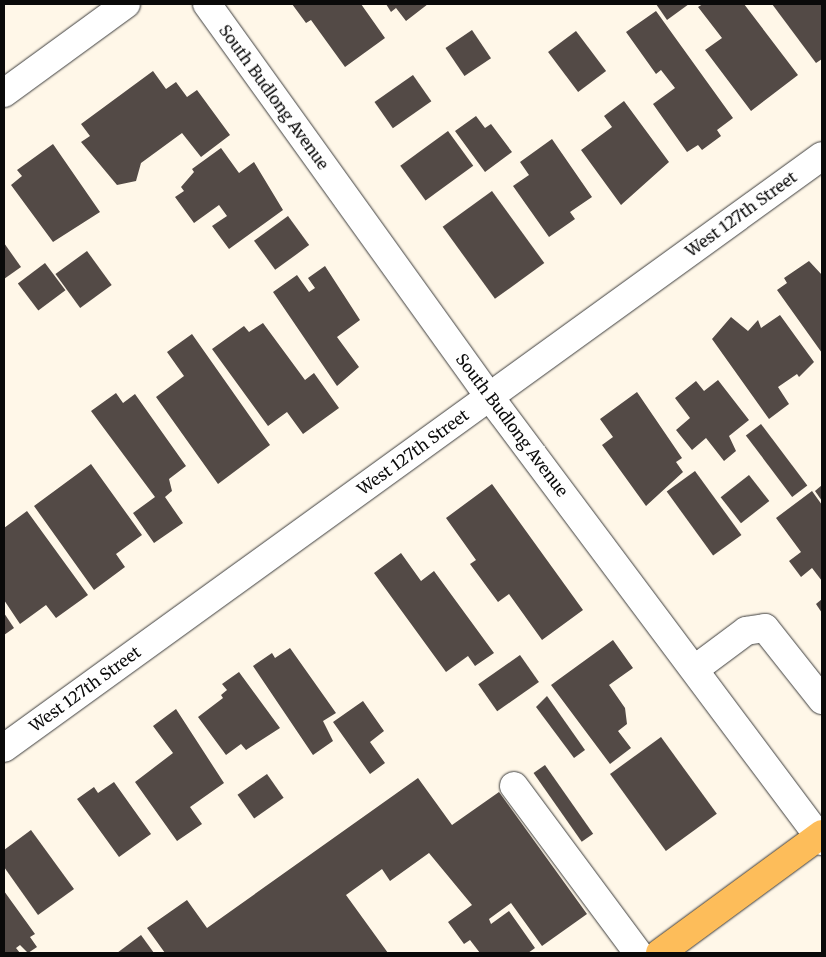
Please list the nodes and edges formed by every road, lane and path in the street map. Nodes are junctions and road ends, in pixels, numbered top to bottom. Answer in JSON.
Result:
{"nodes":[{"id":1,"x":126,"y":4,"type":"edge"},
{"id":2,"x":207,"y":4,"type":"edge"},
{"id":3,"x":4,"y":93,"type":"edge"},
{"id":4,"x":822,"y":156,"type":"edge"},
{"id":5,"x":489,"y":396,"type":"junction"},
{"id":6,"x":695,"y":669,"type":"junction"},
{"id":7,"x":822,"y":700,"type":"edge"},
{"id":8,"x":4,"y":748,"type":"edge"},
{"id":9,"x":514,"y":786,"type":"dead end"},
{"id":10,"x":821,"y":837,"type":"edge"},
{"id":11,"x":638,"y":953,"type":"edge"},
{"id":12,"x":660,"y":953,"type":"edge"}],
"edges":[{"from":1,"to":3,"type":"street"},
{"from":2,"to":5,"type":"street","name":"South Budlong Avenue"},
{"from":4,"to":5,"type":"street","name":"West 127th Street"},
{"from":5,"to":6,"type":"street","name":"South Budlong Avenue"},
{"from":5,"to":8,"type":"street","name":"West 127th Street"},
{"from":6,"to":7,"type":"street"},
{"from":6,"to":10,"type":"street","name":"South Budlong Avenue"},
{"from":9,"to":11,"type":"street"},
{"from":10,"to":12,"type":"main road"}]}
